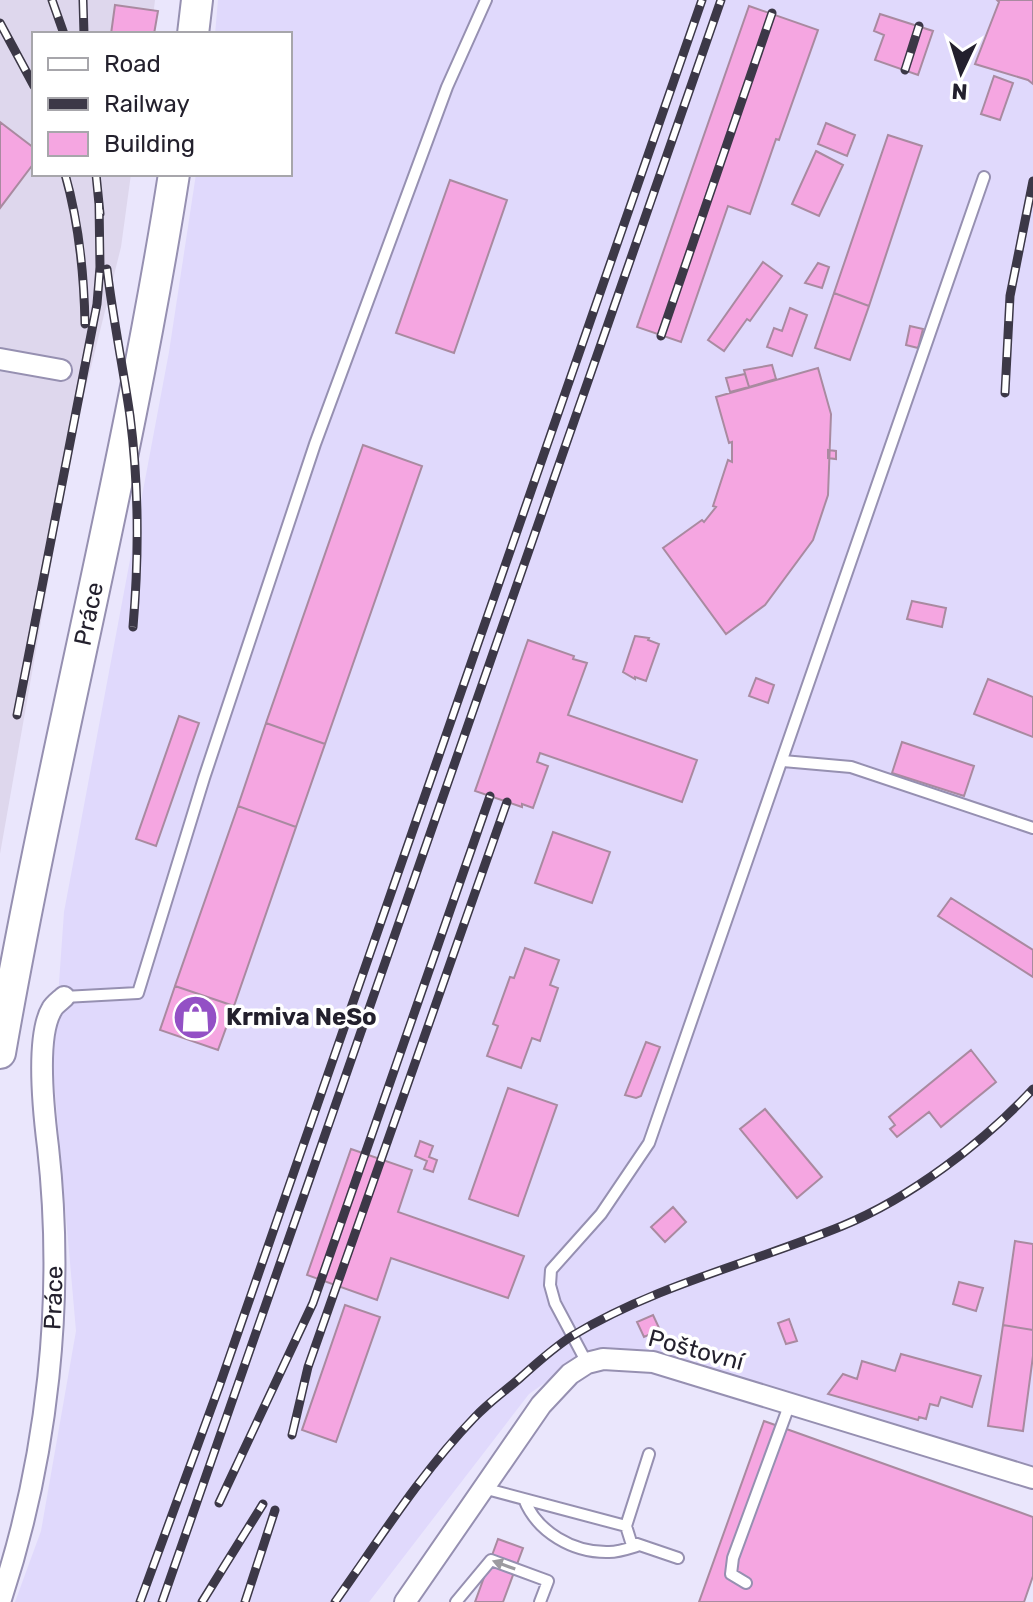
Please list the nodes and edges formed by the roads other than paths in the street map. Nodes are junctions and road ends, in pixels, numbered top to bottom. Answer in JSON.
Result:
{"nodes":[{"id":1,"x":197,"y":0,"type":"edge"},
{"id":2,"x":486,"y":0,"type":"edge"},
{"id":3,"x":193,"y":32,"type":"edge"},
{"id":4,"x":174,"y":176,"type":"edge"},
{"id":5,"x":984,"y":177,"type":"dead end"},
{"id":6,"x":0,"y":359,"type":"edge"},
{"id":7,"x":61,"y":370,"type":"dead end"},
{"id":8,"x":783,"y":761,"type":"junction"},
{"id":9,"x":1033,"y":828,"type":"edge"},
{"id":10,"x":64,"y":997,"type":"joint"},
{"id":11,"x":0,"y":1053,"type":"edge"},
{"id":12,"x":587,"y":1363,"type":"junction"},
{"id":13,"x":790,"y":1403,"type":"junction"},
{"id":14,"x":649,"y":1454,"type":"dead end"},
{"id":15,"x":1033,"y":1478,"type":"edge"},
{"id":16,"x":483,"y":1488,"type":"junction"},
{"id":17,"x":524,"y":1499,"type":"junction"},
{"id":18,"x":626,"y":1526,"type":"junction"},
{"id":19,"x":640,"y":1545,"type":"junction"},
{"id":20,"x":678,"y":1558,"type":"dead end"},
{"id":21,"x":746,"y":1583,"type":"dead end"},
{"id":22,"x":0,"y":1602,"type":"edge"},
{"id":23,"x":405,"y":1602,"type":"edge"},
{"id":24,"x":456,"y":1602,"type":"edge"},
{"id":25,"x":540,"y":1602,"type":"edge"}],
"edges":[{"from":1,"to":3,"type":"main road"},
{"from":2,"to":10,"type":"lane"},
{"from":4,"to":11,"type":"main road","name":"Práce"},
{"from":5,"to":8,"type":"lane"},
{"from":6,"to":7,"type":"street"},
{"from":8,"to":9,"type":"lane"},
{"from":8,"to":12,"type":"lane"},
{"from":10,"to":22,"type":"street","name":"Práce"},
{"from":12,"to":13,"type":"street","name":"Poštovní"},
{"from":12,"to":16,"type":"street"},
{"from":13,"to":15,"type":"street","name":"Poštovní"},
{"from":13,"to":21,"type":"lane"},
{"from":14,"to":18,"type":"lane"},
{"from":16,"to":17,"type":"lane"},
{"from":16,"to":23,"type":"street"},
{"from":17,"to":18,"type":"lane"},
{"from":17,"to":19,"type":"lane"},
{"from":18,"to":19,"type":"lane"},
{"from":19,"to":20,"type":"lane"},
{"from":25,"to":24,"type":"lane","one_way":true}]}
